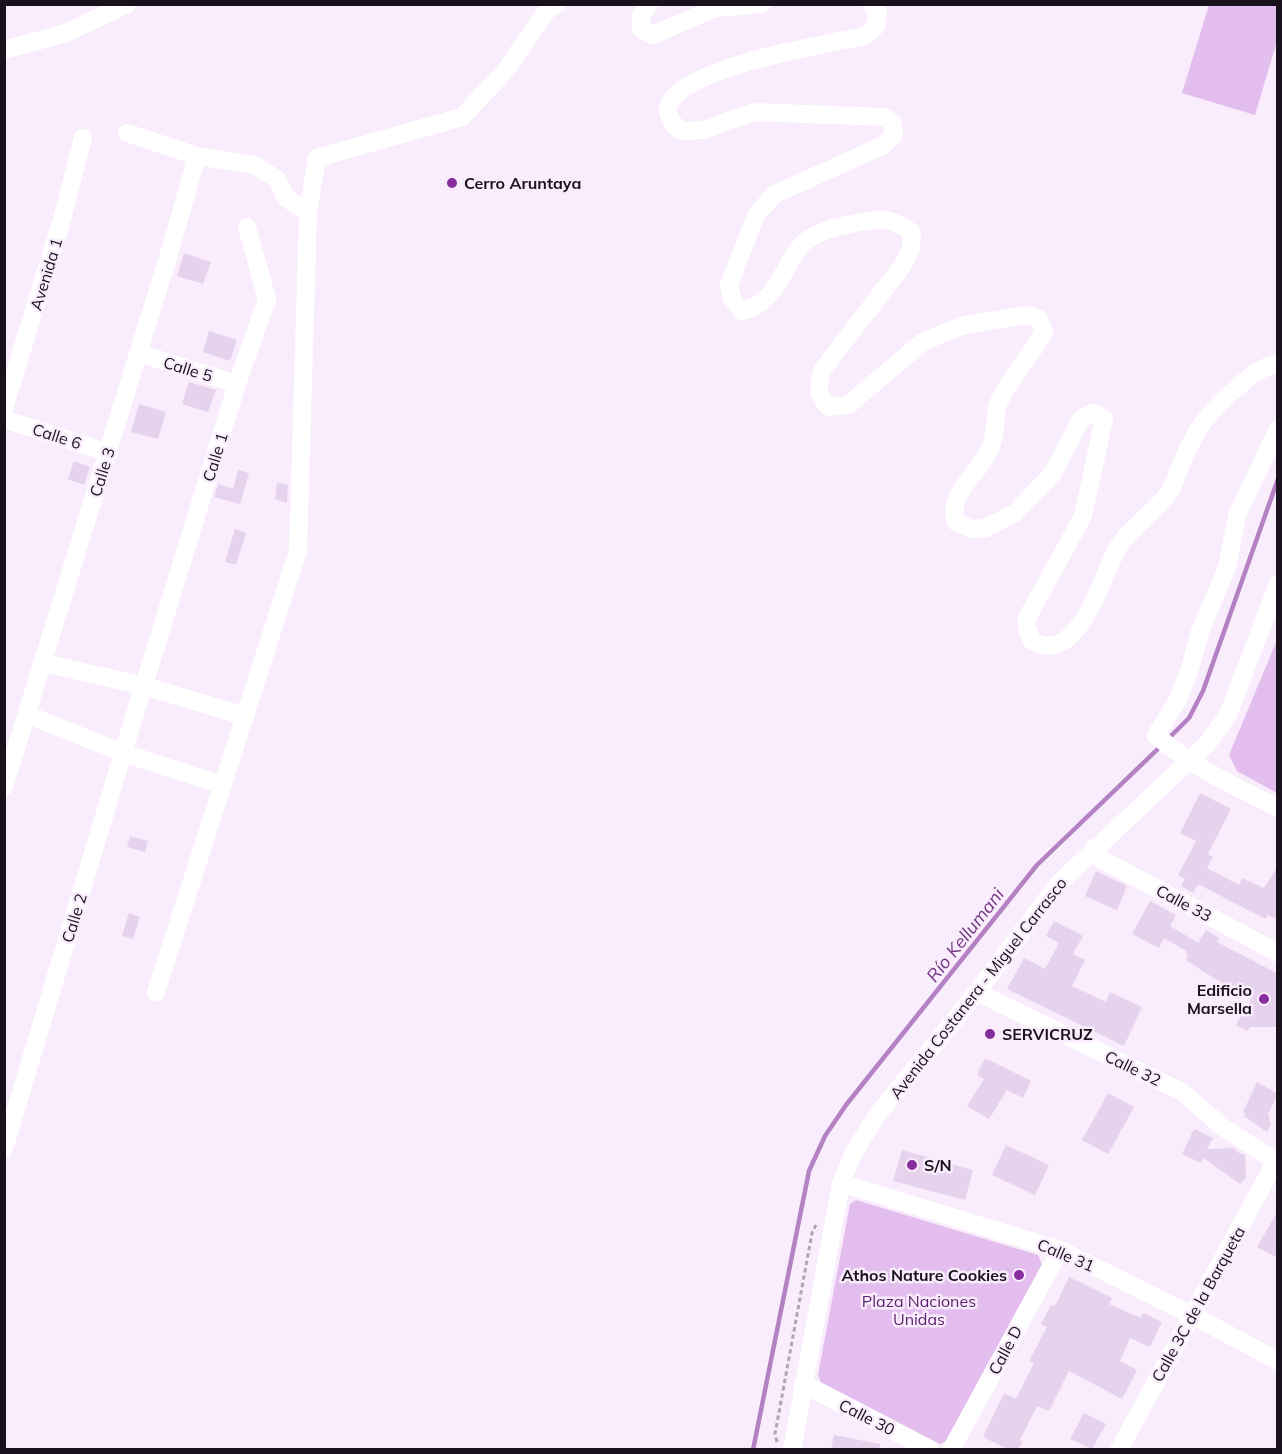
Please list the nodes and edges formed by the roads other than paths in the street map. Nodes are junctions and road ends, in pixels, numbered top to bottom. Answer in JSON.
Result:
{"nodes":[{"id":1,"x":127,"y":4,"type":"edge"},
{"id":2,"x":556,"y":4,"type":"edge"},
{"id":3,"x":649,"y":4,"type":"edge"},
{"id":4,"x":762,"y":4,"type":"edge"},
{"id":5,"x":871,"y":4,"type":"edge"},
{"id":6,"x":4,"y":50,"type":"edge"},
{"id":7,"x":127,"y":133,"type":"dead end"},
{"id":8,"x":83,"y":138,"type":"dead end"},
{"id":9,"x":197,"y":156,"type":"junction"},
{"id":10,"x":308,"y":213,"type":"junction"},
{"id":11,"x":247,"y":227,"type":"dead end"},
{"id":12,"x":138,"y":353,"type":"junction"},
{"id":13,"x":1278,"y":364,"type":"edge"},
{"id":14,"x":237,"y":384,"type":"junction"},
{"id":15,"x":4,"y":408,"type":"edge"},
{"id":16,"x":4,"y":419,"type":"edge"},
{"id":17,"x":1278,"y":429,"type":"edge"},
{"id":18,"x":108,"y":453,"type":"junction"},
{"id":19,"x":1278,"y":584,"type":"edge"},
{"id":20,"x":44,"y":663,"type":"junction"},
{"id":21,"x":144,"y":686,"type":"junction"},
{"id":22,"x":28,"y":715,"type":"junction"},
{"id":23,"x":245,"y":716,"type":"junction"},
{"id":24,"x":123,"y":753,"type":"junction"},
{"id":25,"x":1182,"y":757,"type":"junction"},
{"id":26,"x":222,"y":785,"type":"junction"},
{"id":27,"x":4,"y":788,"type":"edge"},
{"id":28,"x":1278,"y":808,"type":"edge"},
{"id":29,"x":1094,"y":848,"type":"junction"},
{"id":30,"x":1278,"y":953,"type":"edge"},
{"id":31,"x":156,"y":992,"type":"dead end"},
{"id":32,"x":977,"y":992,"type":"junction"},
{"id":33,"x":5,"y":1149,"type":"edge"},
{"id":34,"x":1277,"y":1161,"type":"edge"},
{"id":35,"x":841,"y":1183,"type":"junction"},
{"id":36,"x":1060,"y":1250,"type":"junction"},
{"id":37,"x":1192,"y":1315,"type":"junction"},
{"id":38,"x":1278,"y":1361,"type":"edge"},
{"id":39,"x":803,"y":1384,"type":"junction"},
{"id":40,"x":792,"y":1449,"type":"edge"},
{"id":41,"x":932,"y":1449,"type":"edge"},
{"id":42,"x":951,"y":1449,"type":"edge"},
{"id":43,"x":1119,"y":1449,"type":"edge"}],
"edges":[{"from":1,"to":6,"type":"street"},
{"from":2,"to":10,"type":"street"},
{"from":3,"to":4,"type":"street"},
{"from":5,"to":13,"type":"street"},
{"from":7,"to":9,"type":"street"},
{"from":8,"to":15,"type":"street","name":"Avenida 1"},
{"from":9,"to":10,"type":"street"},
{"from":9,"to":12,"type":"street","name":"Calle 3"},
{"from":10,"to":23,"type":"street"},
{"from":11,"to":14,"type":"street","name":"Calle 1"},
{"from":12,"to":14,"type":"street","name":"Calle 5"},
{"from":12,"to":18,"type":"street","name":"Calle 3"},
{"from":14,"to":21,"type":"street","name":"Calle 1"},
{"from":16,"to":18,"type":"street","name":"Calle 6"},
{"from":17,"to":25,"type":"street"},
{"from":18,"to":20,"type":"street","name":"Calle 3"},
{"from":19,"to":25,"type":"street","name":"Avenida Costanera - Miguel Carrasco"},
{"from":20,"to":21,"type":"street"},
{"from":20,"to":22,"type":"street","name":"Calle 3"},
{"from":21,"to":23,"type":"street"},
{"from":21,"to":24,"type":"street","name":"Calle 2"},
{"from":22,"to":24,"type":"street"},
{"from":22,"to":27,"type":"street","name":"Calle 3"},
{"from":23,"to":26,"type":"street"},
{"from":24,"to":26,"type":"street"},
{"from":24,"to":33,"type":"street","name":"Calle 2"},
{"from":25,"to":28,"type":"street"},
{"from":25,"to":29,"type":"street","name":"Avenida Costanera - Miguel Carrasco"},
{"from":26,"to":31,"type":"street"},
{"from":29,"to":30,"type":"street","name":"Calle 33"},
{"from":29,"to":32,"type":"street","name":"Avenida Costanera - Miguel Carrasco"},
{"from":32,"to":34,"type":"street","name":"Calle 32"},
{"from":32,"to":35,"type":"street","name":"Avenida Costanera - Miguel Carrasco"},
{"from":34,"to":37,"type":"street","name":"Calle 3C de la Barqueta"},
{"from":35,"to":36,"type":"street","name":"Calle 31"},
{"from":35,"to":39,"type":"street","name":"Avenida Costanera - Miguel Carrasco"},
{"from":36,"to":37,"type":"street","name":"Calle 31"},
{"from":36,"to":42,"type":"street","name":"Calle D"},
{"from":37,"to":38,"type":"street","name":"Calle 31"},
{"from":37,"to":43,"type":"street","name":"Calle 3C de la Barqueta"},
{"from":39,"to":40,"type":"street","name":"Avenida Costanera - Miguel Carrasco"},
{"from":39,"to":41,"type":"street","name":"Calle 30"}]}
